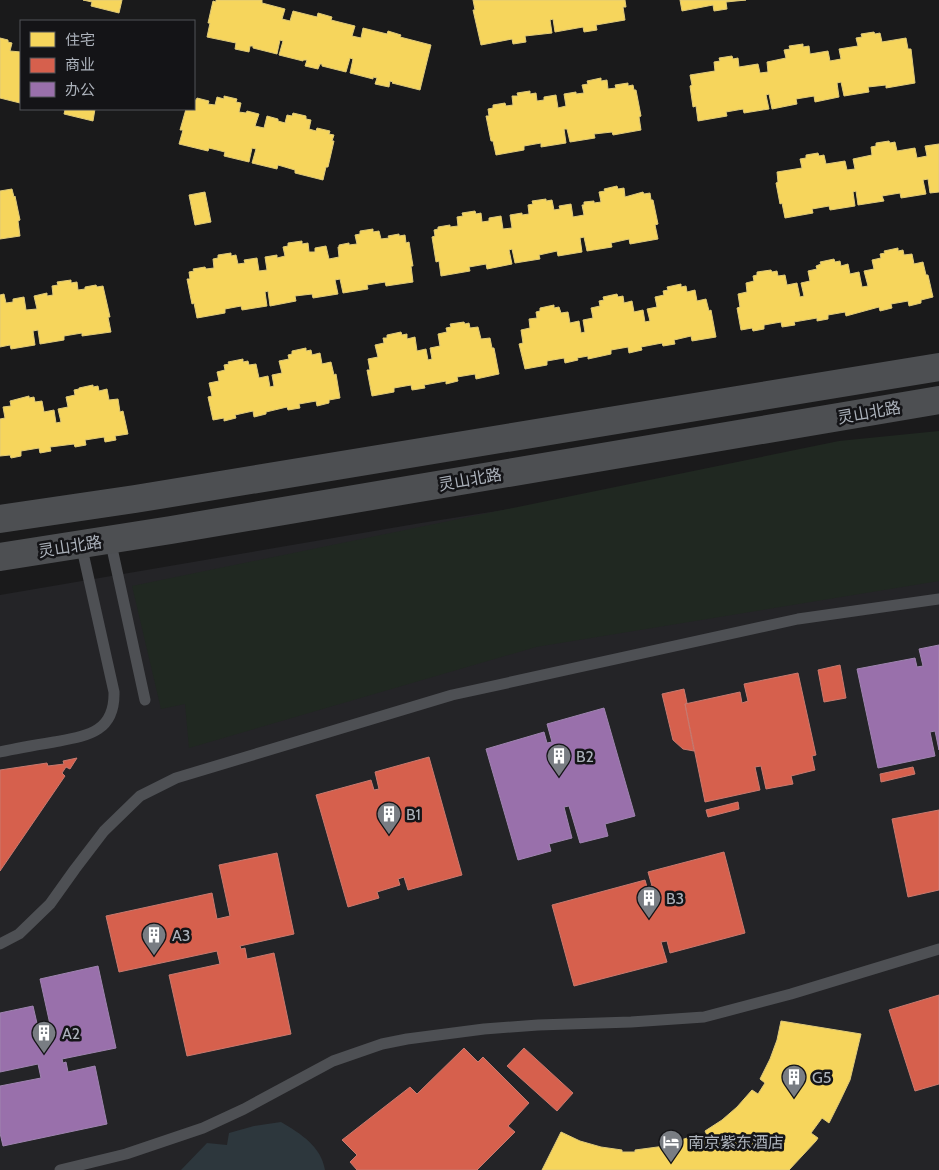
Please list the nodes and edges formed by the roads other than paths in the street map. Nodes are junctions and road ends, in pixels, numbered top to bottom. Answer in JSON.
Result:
{"nodes":[{"id":1,"x":939,"y":367,"type":"edge"},
{"id":2,"x":939,"y":400,"type":"edge"},
{"id":3,"x":0,"y":519,"type":"edge"},
{"id":4,"x":110,"y":540,"type":"junction"},
{"id":5,"x":81,"y":544,"type":"junction"},
{"id":6,"x":0,"y":557,"type":"edge"},
{"id":7,"x":939,"y":600,"type":"edge"},
{"id":8,"x":145,"y":700,"type":"dead end"},
{"id":9,"x":0,"y":752,"type":"edge"},
{"id":10,"x":0,"y":944,"type":"edge"},
{"id":11,"x":939,"y":949,"type":"edge"},
{"id":12,"x":60,"y":1170,"type":"edge"}],
"edges":[{"from":1,"to":3,"type":"street","name":"灵山北路"},
{"from":2,"to":4,"type":"street","name":"灵山北路"},
{"from":4,"to":5,"type":"street","name":"灵山北路"},
{"from":4,"to":8,"type":"lane"},
{"from":5,"to":6,"type":"street","name":"灵山北路"},
{"from":5,"to":9,"type":"lane"},
{"from":7,"to":10,"type":"lane"},
{"from":11,"to":12,"type":"lane"}]}
